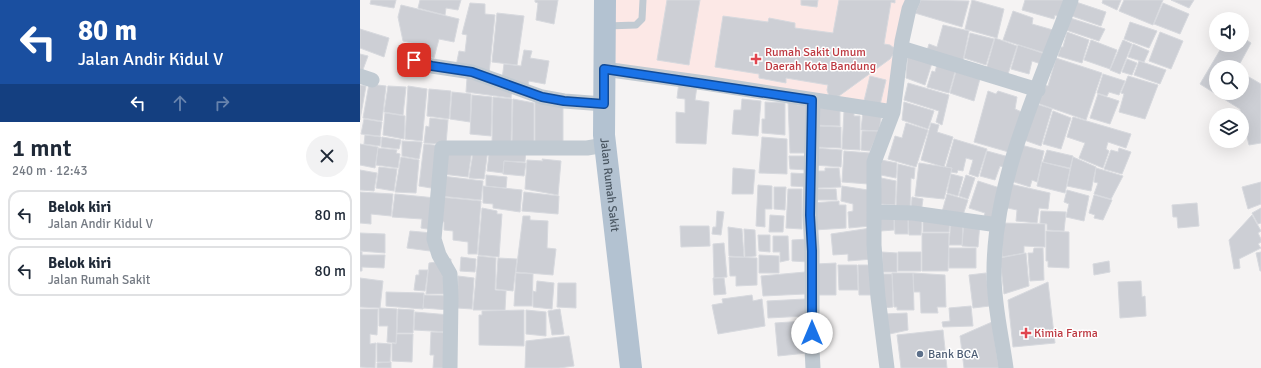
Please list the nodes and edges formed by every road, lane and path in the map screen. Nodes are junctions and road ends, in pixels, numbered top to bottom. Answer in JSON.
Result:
{"nodes":[{"id":1,"x":605,"y":0,"type":"edge"},
{"id":2,"x":643,"y":0,"type":"edge"},
{"id":3,"x":913,"y":0,"type":"edge"},
{"id":4,"x":1071,"y":0,"type":"edge"},
{"id":5,"x":605,"y":26,"type":"junction"},
{"id":6,"x":901,"y":48,"type":"junction"},
{"id":7,"x":414,"y":60,"type":"dead end"},
{"id":8,"x":604,"y":69,"type":"junction"},
{"id":9,"x":1038,"y":90,"type":"junction"},
{"id":10,"x":812,"y":100,"type":"junction"},
{"id":11,"x":604,"y":104,"type":"junction"},
{"id":12,"x":893,"y":112,"type":"junction"},
{"id":13,"x":605,"y":145,"type":"junction"},
{"id":14,"x":874,"y":212,"type":"junction"},
{"id":15,"x":998,"y":226,"type":"junction"},
{"id":16,"x":450,"y":368,"type":"edge"},
{"id":17,"x":631,"y":368,"type":"edge"},
{"id":18,"x":813,"y":368,"type":"edge"},
{"id":19,"x":887,"y":368,"type":"edge"},
{"id":20,"x":1006,"y":368,"type":"edge"}],
"edges":[{"from":1,"to":5,"type":"main road","name":"Jalan Rumah Sakit"},
{"from":2,"to":5,"type":"lane"},
{"from":3,"to":6,"type":"street"},
{"from":4,"to":9,"type":"street"},
{"from":5,"to":8,"type":"main road","name":"Jalan Rumah Sakit"},
{"from":6,"to":9,"type":"street"},
{"from":6,"to":12,"type":"street"},
{"from":7,"to":11,"type":"street"},
{"from":8,"to":10,"type":"street"},
{"from":8,"to":11,"type":"main road","name":"Jalan Rumah Sakit"},
{"from":9,"to":15,"type":"street"},
{"from":10,"to":12,"type":"street"},
{"from":10,"to":18,"type":"street"},
{"from":11,"to":13,"type":"main road","name":"Jalan Rumah Sakit"},
{"from":12,"to":14,"type":"street"},
{"from":13,"to":16,"type":"street"},
{"from":13,"to":17,"type":"main road","name":"Jalan Rumah Sakit"},
{"from":14,"to":15,"type":"street"},
{"from":14,"to":19,"type":"street"},
{"from":15,"to":20,"type":"street"}]}
